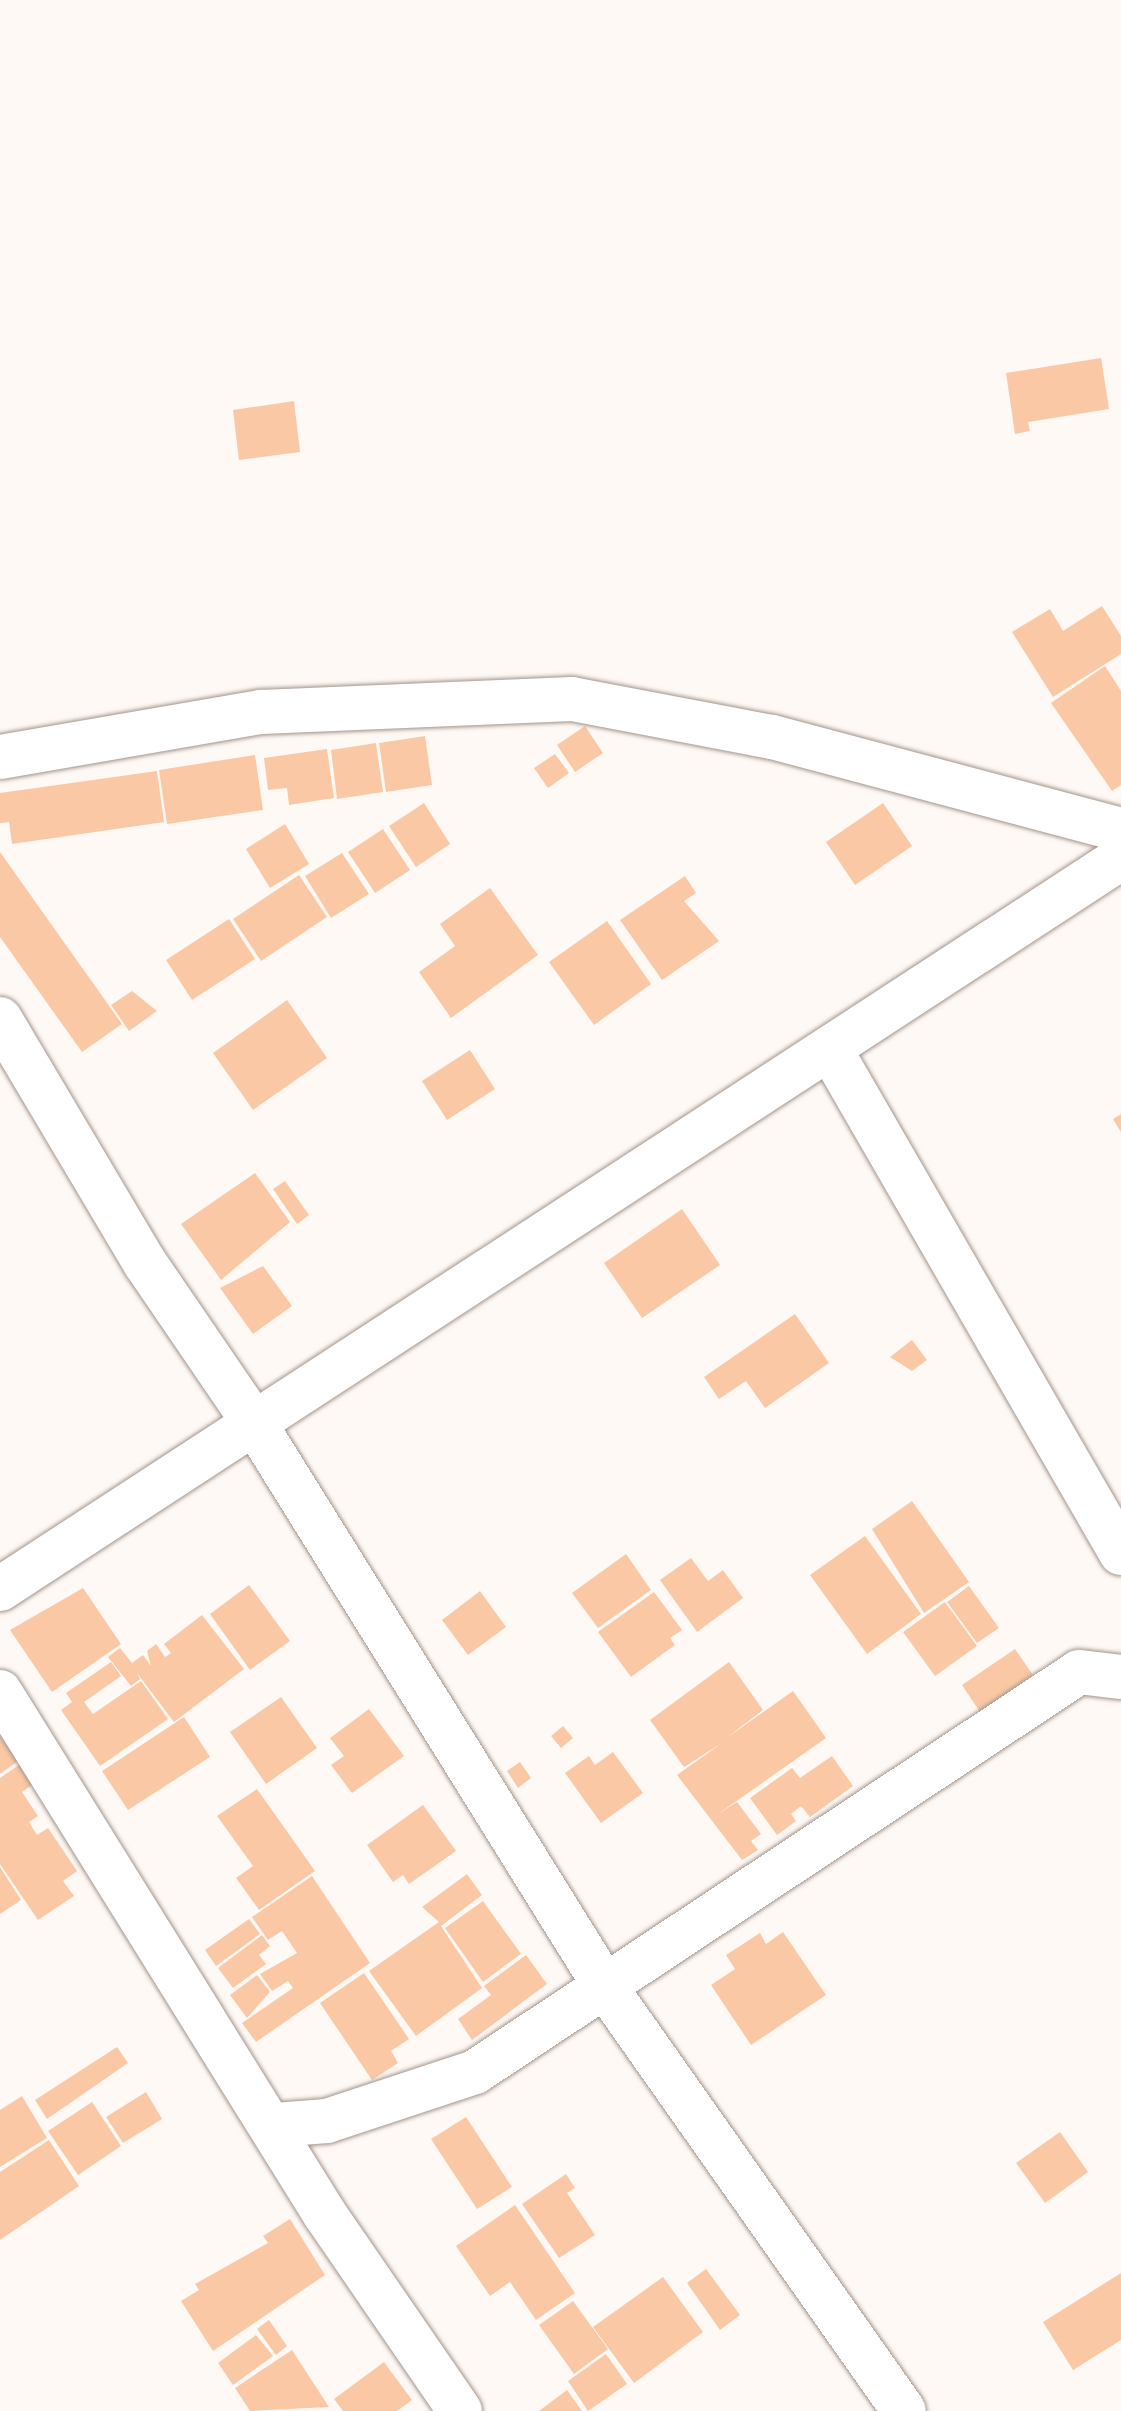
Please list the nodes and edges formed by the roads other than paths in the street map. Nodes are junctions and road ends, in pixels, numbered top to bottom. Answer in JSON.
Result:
{"nodes":[{"id":1,"x":0,"y":757,"type":"edge"},
{"id":2,"x":1121,"y":830,"type":"edge"},
{"id":3,"x":1121,"y":858,"type":"edge"},
{"id":4,"x":0,"y":1019,"type":"edge"},
{"id":5,"x":830,"y":1049,"type":"junction"},
{"id":6,"x":255,"y":1424,"type":"junction"},
{"id":7,"x":1121,"y":1553,"type":"edge"},
{"id":8,"x":0,"y":1589,"type":"edge"},
{"id":9,"x":1121,"y":1677,"type":"edge"},
{"id":10,"x":0,"y":1692,"type":"edge"},
{"id":11,"x":606,"y":1988,"type":"junction"},
{"id":12,"x":275,"y":2125,"type":"junction"},
{"id":13,"x":460,"y":2411,"type":"edge"},
{"id":14,"x":904,"y":2411,"type":"edge"}],
"edges":[{"from":1,"to":2,"type":"street"},
{"from":3,"to":5,"type":"street"},
{"from":4,"to":6,"type":"street"},
{"from":5,"to":6,"type":"street"},
{"from":5,"to":7,"type":"street"},
{"from":6,"to":8,"type":"street"},
{"from":6,"to":11,"type":"street"},
{"from":9,"to":11,"type":"street"},
{"from":10,"to":12,"type":"street"},
{"from":11,"to":12,"type":"street"},
{"from":11,"to":14,"type":"street"},
{"from":12,"to":13,"type":"street"}]}
